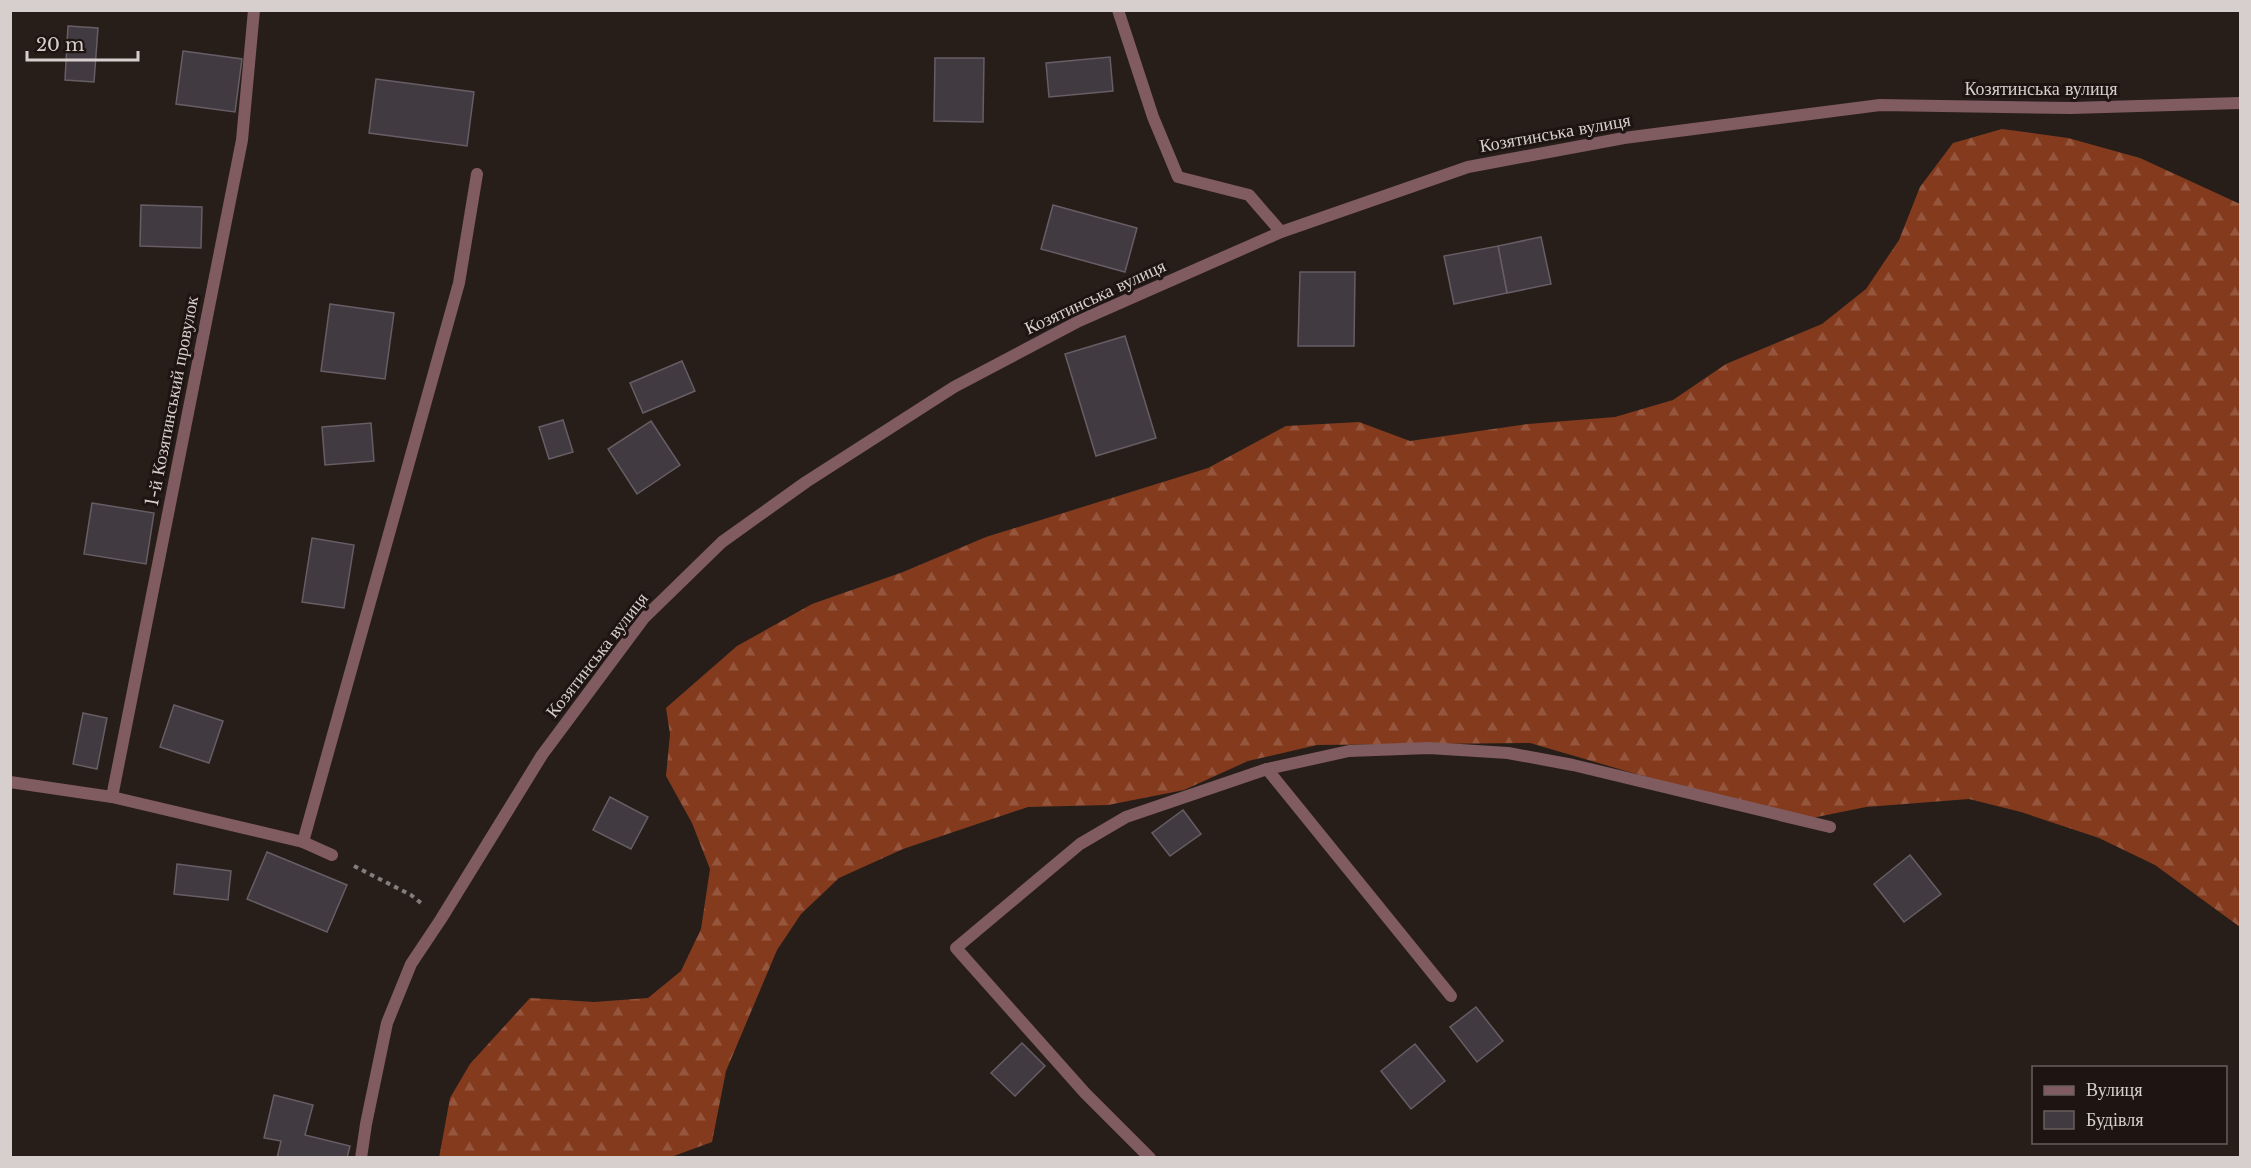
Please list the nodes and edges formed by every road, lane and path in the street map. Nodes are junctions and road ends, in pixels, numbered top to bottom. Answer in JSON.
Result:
{"nodes":[{"id":1,"x":254,"y":10,"type":"edge"},
{"id":2,"x":1118,"y":10,"type":"edge"},
{"id":3,"x":2241,"y":103,"type":"edge"},
{"id":4,"x":477,"y":174,"type":"dead end"},
{"id":5,"x":1281,"y":232,"type":"junction"},
{"id":6,"x":1267,"y":769,"type":"junction"},
{"id":7,"x":10,"y":782,"type":"edge"},
{"id":8,"x":112,"y":797,"type":"junction"},
{"id":9,"x":1830,"y":827,"type":"dead end"},
{"id":10,"x":303,"y":842,"type":"junction"},
{"id":11,"x":332,"y":855,"type":"joint"},
{"id":12,"x":411,"y":895,"type":"dead end"},
{"id":13,"x":1451,"y":996,"type":"dead end"},
{"id":14,"x":361,"y":1158,"type":"edge"},
{"id":15,"x":1150,"y":1158,"type":"edge"}],
"edges":[{"from":1,"to":8,"type":"street","name":"1-й Козятинський провулок"},
{"from":2,"to":5,"type":"street"},
{"from":3,"to":5,"type":"street","name":"Козятинська вулиця"},
{"from":4,"to":10,"type":"street"},
{"from":5,"to":14,"type":"street","name":"Козятинська вулиця"},
{"from":6,"to":9,"type":"street"},
{"from":6,"to":13,"type":"street"},
{"from":6,"to":15,"type":"street"},
{"from":7,"to":8,"type":"street"},
{"from":8,"to":10,"type":"street"},
{"from":10,"to":11,"type":"street"},
{"from":11,"to":12,"type":"path"}]}
